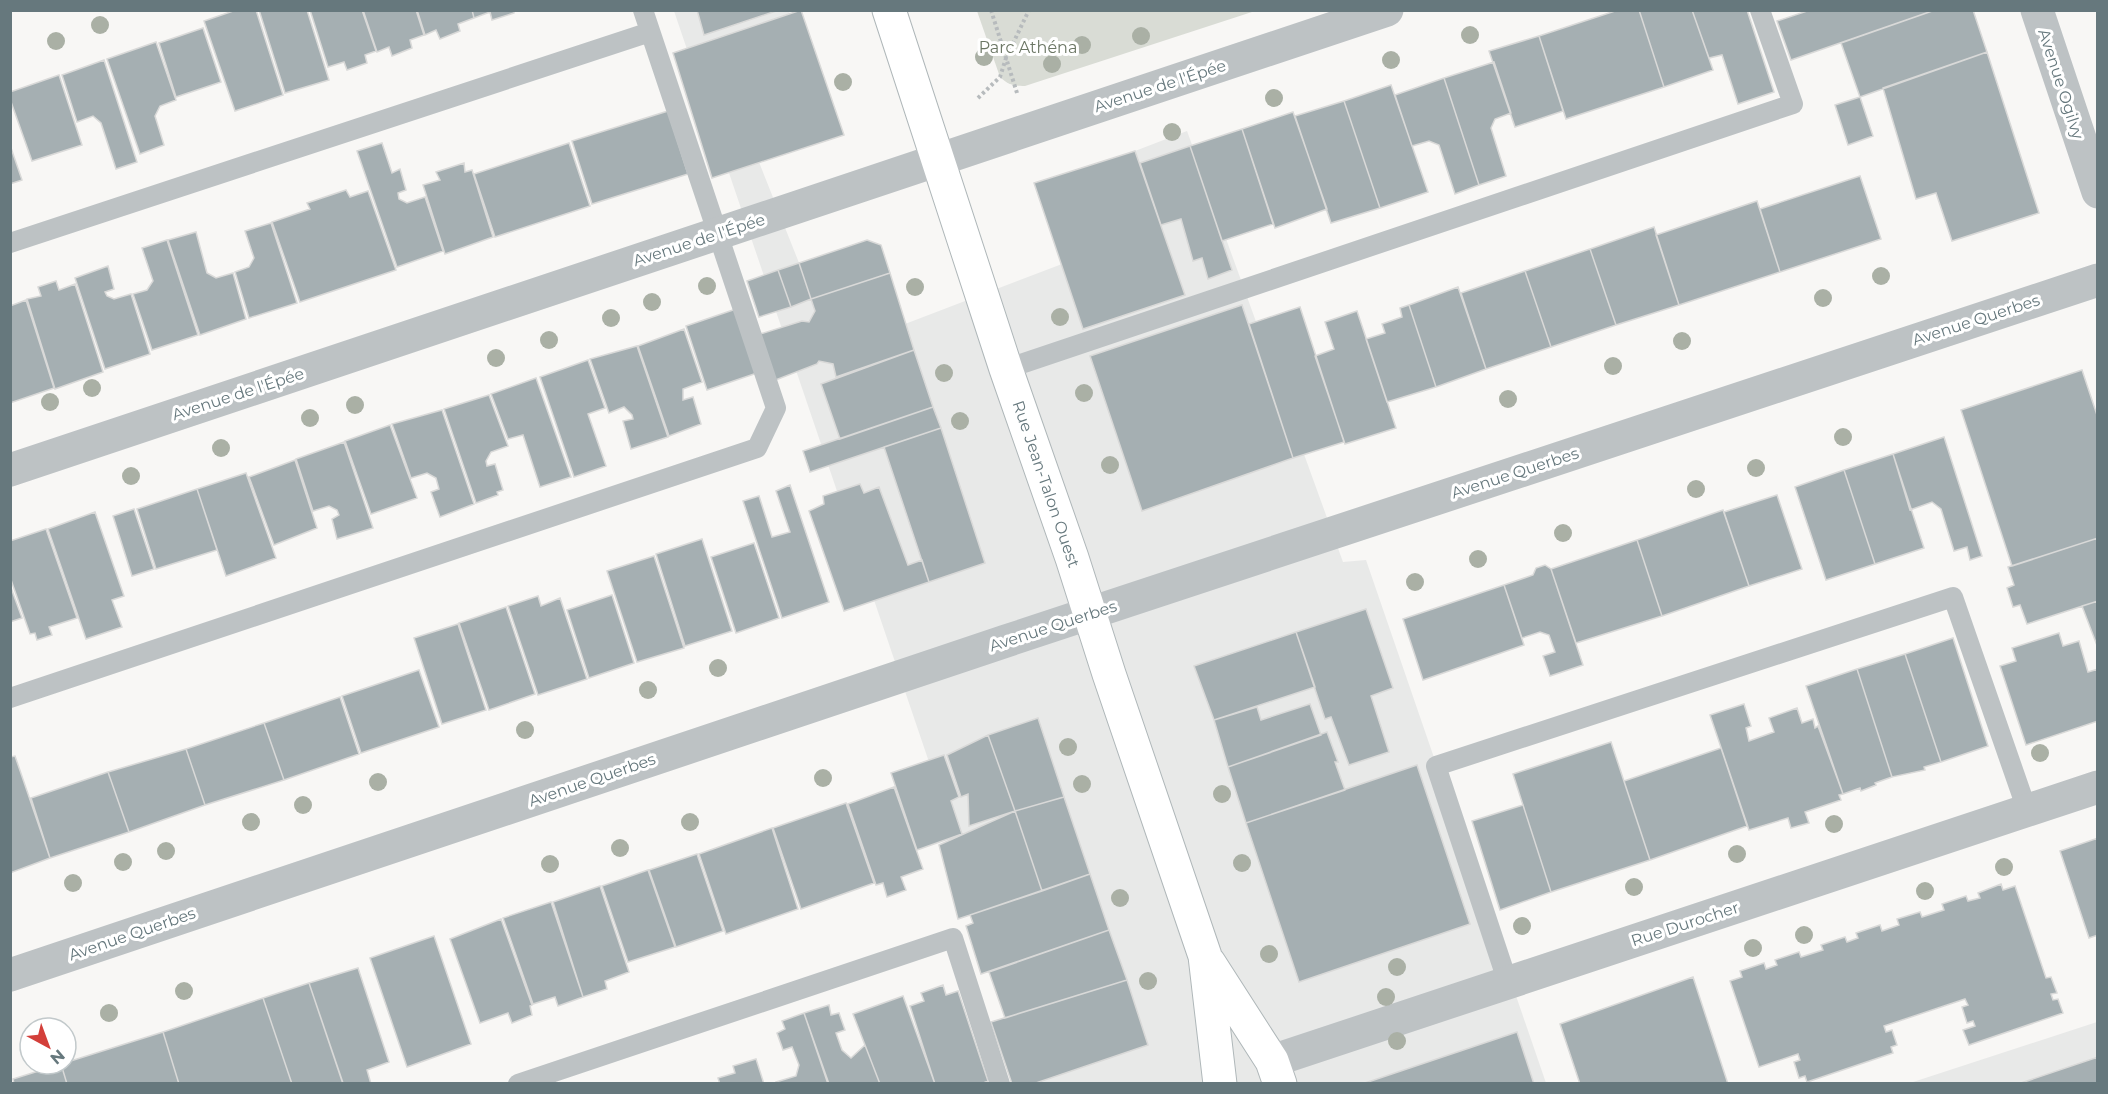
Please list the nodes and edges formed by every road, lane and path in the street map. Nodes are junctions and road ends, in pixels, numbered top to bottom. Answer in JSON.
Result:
{"nodes":[{"id":1,"x":643,"y":10,"type":"edge"},
{"id":2,"x":889,"y":10,"type":"edge"},
{"id":3,"x":991,"y":10,"type":"edge"},
{"id":4,"x":1029,"y":10,"type":"edge"},
{"id":5,"x":1760,"y":10,"type":"edge"},
{"id":6,"x":2037,"y":10,"type":"edge"},
{"id":7,"x":1368,"y":13,"type":"edge"},
{"id":8,"x":650,"y":32,"type":"junction"},
{"id":9,"x":1006,"y":58,"type":"junction"},
{"id":10,"x":1017,"y":94,"type":"dead end"},
{"id":11,"x":978,"y":98,"type":"dead end"},
{"id":12,"x":938,"y":161,"type":"junction"},
{"id":13,"x":2097,"y":192,"type":"edge"},
{"id":14,"x":718,"y":234,"type":"junction"},
{"id":15,"x":10,"y":243,"type":"edge"},
{"id":16,"x":2097,"y":280,"type":"edge"},
{"id":17,"x":1006,"y":369,"type":"junction"},
{"id":18,"x":10,"y":470,"type":"edge"},
{"id":19,"x":1090,"y":614,"type":"junction"},
{"id":20,"x":10,"y":698,"type":"edge"},
{"id":21,"x":2097,"y":787,"type":"edge"},
{"id":22,"x":2027,"y":810,"type":"junction"},
{"id":23,"x":1204,"y":956,"type":"junction"},
{"id":24,"x":10,"y":975,"type":"edge"},
{"id":25,"x":1508,"y":983,"type":"junction"},
{"id":26,"x":1276,"y":1072,"type":"edge"},
{"id":27,"x":1216,"y":1082,"type":"edge"},
{"id":28,"x":518,"y":1083,"type":"edge"},
{"id":29,"x":1000,"y":1083,"type":"edge"}],
"edges":[{"from":1,"to":8,"type":"lane"},
{"from":2,"to":12,"type":"main road","name":"Rue Jean-Talon Ouest"},
{"from":3,"to":9,"type":"path"},
{"from":4,"to":9,"type":"path"},
{"from":5,"to":17,"type":"lane"},
{"from":6,"to":13,"type":"street","name":"Avenue Ogilvy"},
{"from":7,"to":12,"type":"street","name":"Avenue de l'Épée"},
{"from":8,"to":14,"type":"lane"},
{"from":8,"to":15,"type":"lane"},
{"from":9,"to":10,"type":"path"},
{"from":9,"to":11,"type":"path"},
{"from":12,"to":14,"type":"street","name":"Avenue de l'Épée"},
{"from":12,"to":17,"type":"main road","name":"Rue Jean-Talon Ouest"},
{"from":14,"to":18,"type":"street","name":"Avenue de l'Épée"},
{"from":14,"to":20,"type":"lane"},
{"from":16,"to":19,"type":"street","name":"Avenue Querbes"},
{"from":17,"to":19,"type":"main road","name":"Rue Jean-Talon Ouest"},
{"from":19,"to":23,"type":"main road","name":"Rue Jean-Talon Ouest"},
{"from":19,"to":24,"type":"street","name":"Avenue Querbes"},
{"from":21,"to":22,"type":"street","name":"Rue Durocher"},
{"from":22,"to":25,"type":"street","name":"Rue Durocher"},
{"from":22,"to":25,"type":"lane"},
{"from":23,"to":26,"type":"main road","name":"Rue Jean-Talon Ouest"},
{"from":23,"to":27,"type":"main road","name":"Rue Jean-Talon Ouest"},
{"from":25,"to":26,"type":"street","name":"Rue Durocher"},
{"from":28,"to":29,"type":"lane"}]}
